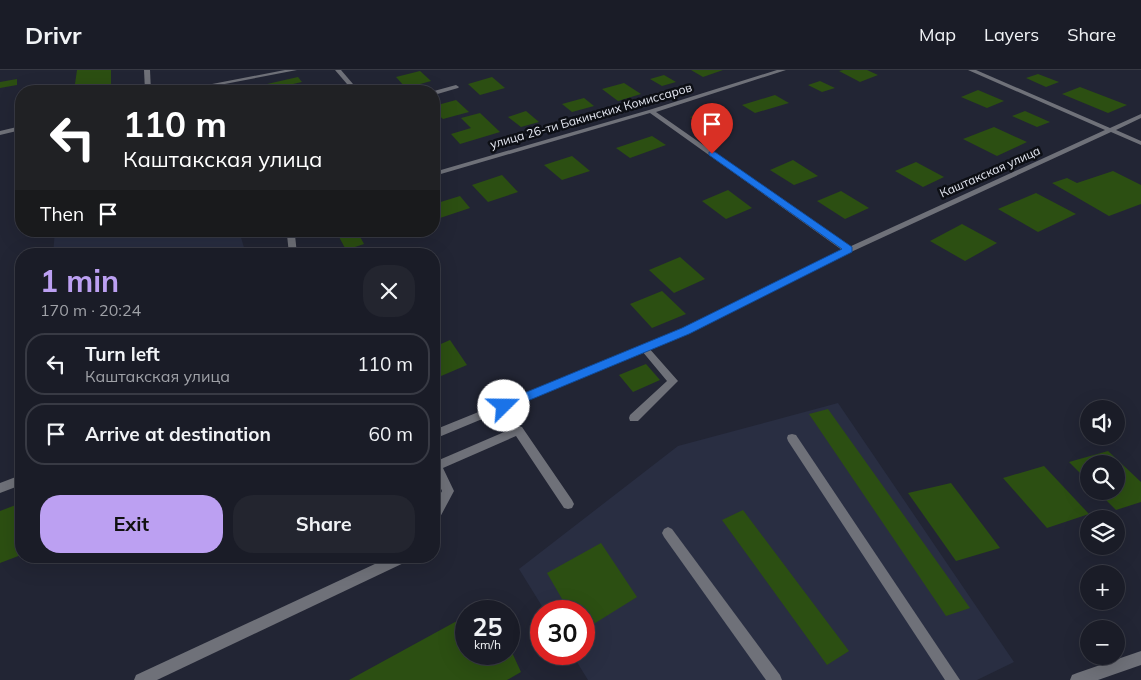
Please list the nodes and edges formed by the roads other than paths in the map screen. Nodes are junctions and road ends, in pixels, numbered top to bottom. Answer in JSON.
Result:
{"nodes":[{"id":1,"x":146,"y":70,"type":"edge"},
{"id":2,"x":292,"y":70,"type":"edge"},
{"id":3,"x":338,"y":70,"type":"edge"},
{"id":4,"x":783,"y":70,"type":"edge"},
{"id":5,"x":972,"y":70,"type":"edge"},
{"id":6,"x":147,"y":85,"type":"edge"},
{"id":7,"x":213,"y":85,"type":"edge"},
{"id":8,"x":351,"y":85,"type":"edge"},
{"id":9,"x":456,"y":87,"type":"dead end"},
{"id":10,"x":440,"y":91,"type":"edge"},
{"id":11,"x":651,"y":111,"type":"junction"},
{"id":12,"x":1141,"y":116,"type":"edge"},
{"id":13,"x":15,"y":129,"type":"edge"},
{"id":14,"x":1113,"y":130,"type":"junction"},
{"id":15,"x":0,"y":133,"type":"edge"},
{"id":16,"x":1141,"y":143,"type":"edge"},
{"id":17,"x":440,"y":172,"type":"edge"},
{"id":18,"x":848,"y":250,"type":"junction"},
{"id":19,"x":645,"y":349,"type":"junction"},
{"id":20,"x":634,"y":418,"type":"dead end"},
{"id":21,"x":440,"y":433,"type":"edge"},
{"id":22,"x":792,"y":438,"type":"dead end"},
{"id":23,"x":440,"y":462,"type":"edge"},
{"id":24,"x":440,"y":474,"type":"edge"},
{"id":25,"x":15,"y":482,"type":"edge"},
{"id":26,"x":0,"y":488,"type":"edge"},
{"id":27,"x":568,"y":504,"type":"dead end"},
{"id":28,"x":440,"y":506,"type":"edge"},
{"id":29,"x":668,"y":534,"type":"dead end"},
{"id":30,"x":391,"y":563,"type":"edge"},
{"id":31,"x":1141,"y":658,"type":"edge"},
{"id":32,"x":141,"y":680,"type":"edge"},
{"id":33,"x":775,"y":680,"type":"edge"},
{"id":34,"x":953,"y":680,"type":"edge"},
{"id":35,"x":1077,"y":680,"type":"edge"}],
"edges":[{"from":1,"to":6,"type":"street"},
{"from":2,"to":7,"type":"street"},
{"from":3,"to":8,"type":"street"},
{"from":4,"to":11,"type":"street","name":"улица 26-ти Бакинских Комиссаров"},
{"from":5,"to":14,"type":"street"},
{"from":9,"to":10,"type":"street"},
{"from":11,"to":17,"type":"street","name":"улица 26-ти Бакинских Комиссаров"},
{"from":11,"to":18,"type":"street"},
{"from":12,"to":14,"type":"street","name":"Каштакская улица"},
{"from":13,"to":15,"type":"street"},
{"from":14,"to":16,"type":"street"},
{"from":14,"to":18,"type":"street","name":"Каштакская улица"},
{"from":18,"to":19,"type":"street","name":"Каштакская улица"},
{"from":19,"to":20,"type":"street"},
{"from":19,"to":21,"type":"street","name":"Каштакская улица"},
{"from":22,"to":34,"type":"street"},
{"from":23,"to":27,"type":"street"},
{"from":24,"to":28,"type":"street"},
{"from":25,"to":26,"type":"street"},
{"from":29,"to":33,"type":"street"},
{"from":30,"to":32,"type":"street"},
{"from":31,"to":35,"type":"street"}]}
